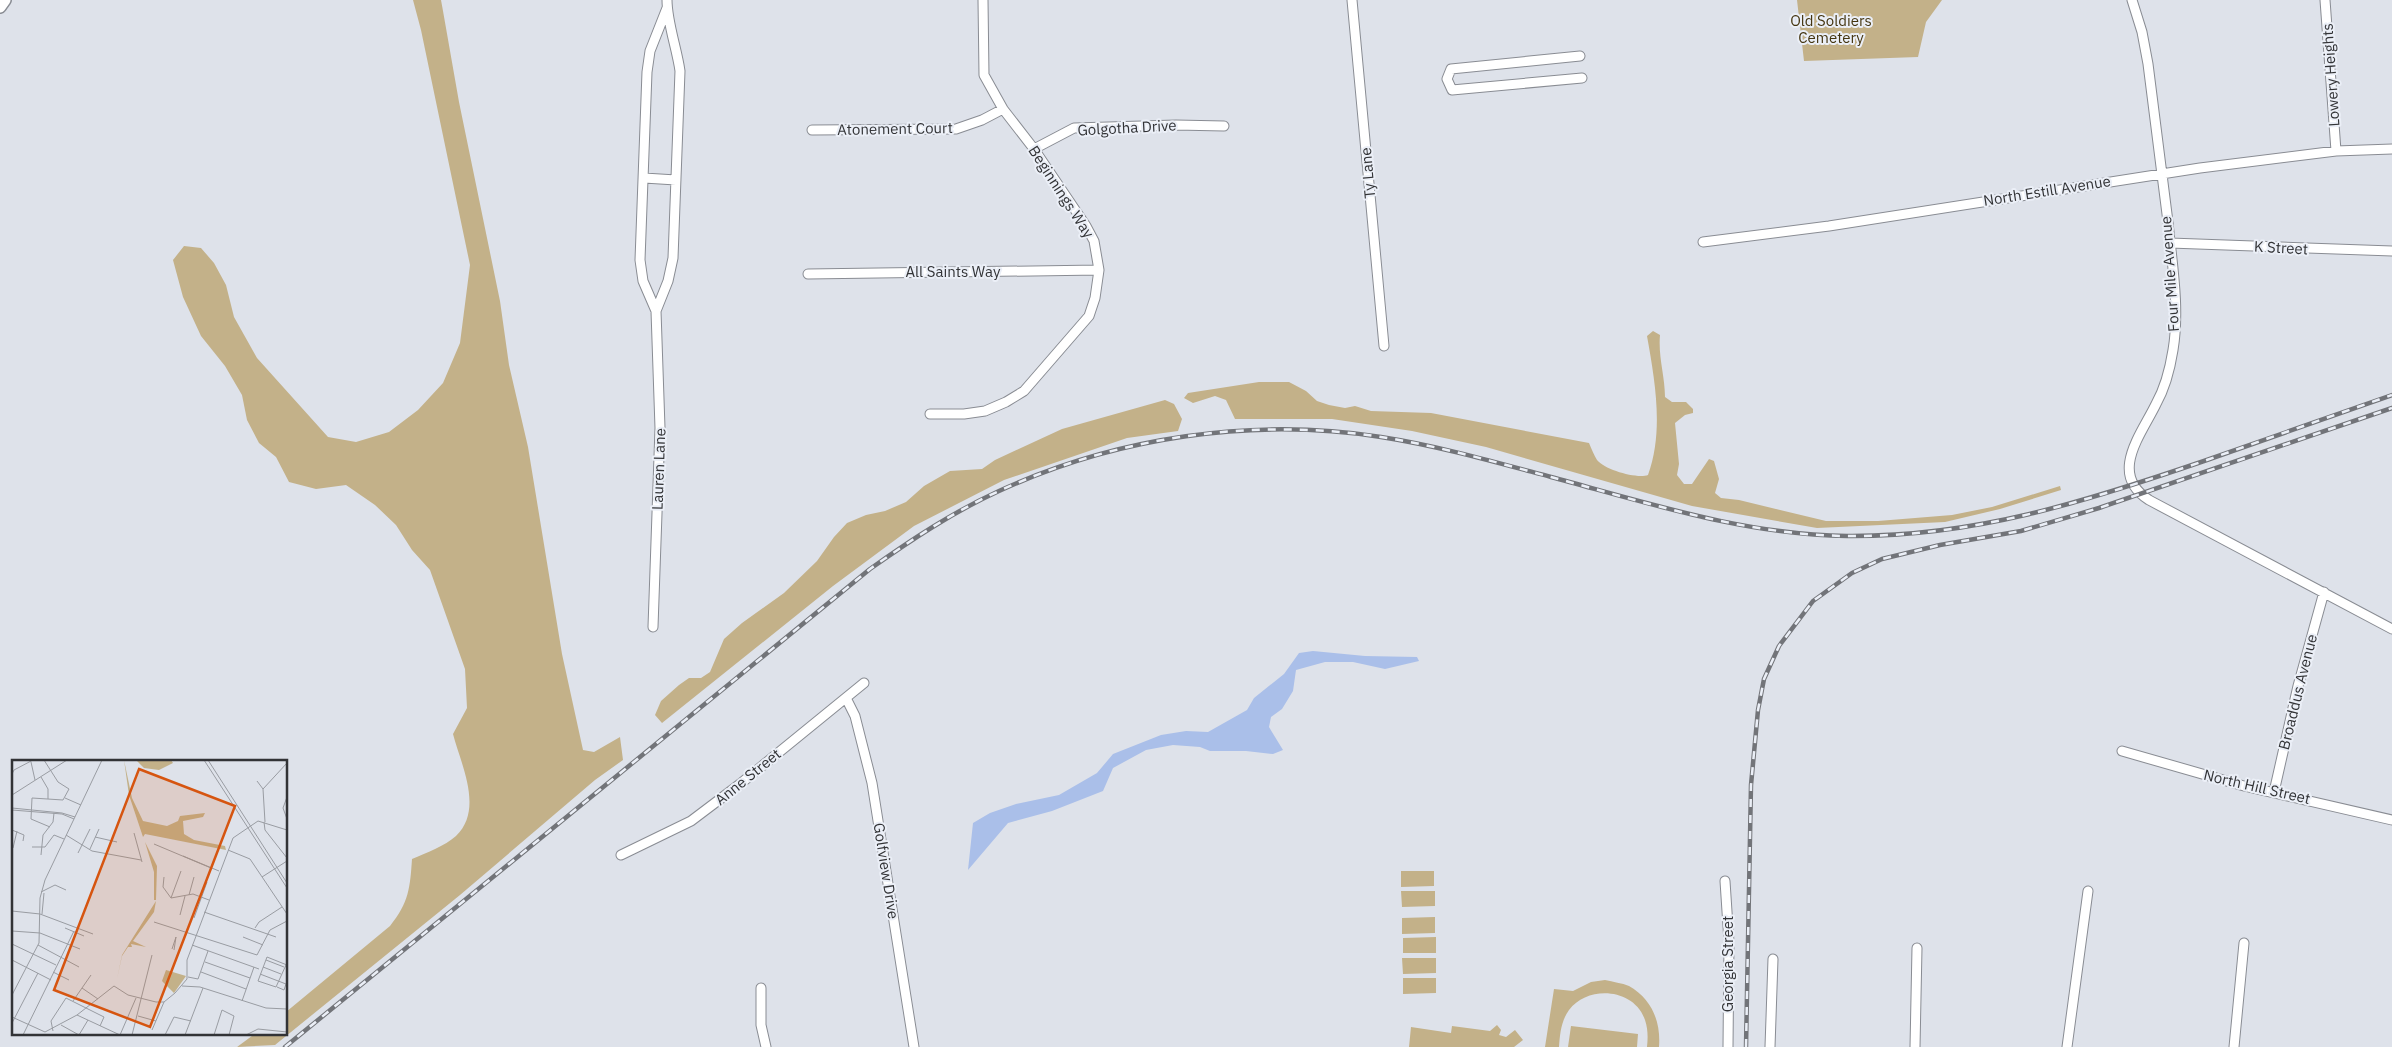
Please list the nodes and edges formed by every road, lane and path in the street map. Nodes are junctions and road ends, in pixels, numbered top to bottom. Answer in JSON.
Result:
{"nodes":[{"id":1,"x":5,"y":0,"type":"edge"},
{"id":2,"x":983,"y":0,"type":"edge"},
{"id":3,"x":1352,"y":0,"type":"edge"},
{"id":4,"x":2132,"y":0,"type":"edge"},
{"id":5,"x":2325,"y":0,"type":"edge"},
{"id":6,"x":667,"y":4,"type":"edge"},
{"id":7,"x":0,"y":7,"type":"edge"},
{"id":8,"x":1580,"y":56,"type":"dead end"},
{"id":9,"x":1582,"y":78,"type":"dead end"},
{"id":10,"x":1003,"y":109,"type":"junction"},
{"id":11,"x":1224,"y":126,"type":"dead end"},
{"id":12,"x":812,"y":130,"type":"dead end"},
{"id":13,"x":1034,"y":149,"type":"junction"},
{"id":14,"x":2392,"y":149,"type":"edge"},
{"id":15,"x":2336,"y":151,"type":"junction"},
{"id":16,"x":2162,"y":174,"type":"junction"},
{"id":17,"x":644,"y":178,"type":"junction"},
{"id":18,"x":676,"y":180,"type":"junction"},
{"id":19,"x":1703,"y":242,"type":"dead end"},
{"id":20,"x":2170,"y":243,"type":"junction"},
{"id":21,"x":2392,"y":251,"type":"edge"},
{"id":22,"x":1099,"y":270,"type":"junction"},
{"id":23,"x":808,"y":274,"type":"dead end"},
{"id":24,"x":656,"y":311,"type":"junction"},
{"id":25,"x":1384,"y":346,"type":"dead end"},
{"id":26,"x":930,"y":414,"type":"dead end"},
{"id":27,"x":2324,"y":592,"type":"junction"},
{"id":28,"x":653,"y":627,"type":"dead end"},
{"id":29,"x":2392,"y":629,"type":"edge"},
{"id":30,"x":864,"y":682,"type":"dead end"},
{"id":31,"x":846,"y":698,"type":"junction"},
{"id":32,"x":2122,"y":751,"type":"dead end"},
{"id":33,"x":2274,"y":792,"type":"junction"},
{"id":34,"x":2392,"y":820,"type":"edge"},
{"id":35,"x":621,"y":855,"type":"dead end"},
{"id":36,"x":1725,"y":882,"type":"dead end"},
{"id":37,"x":2088,"y":891,"type":"dead end"},
{"id":38,"x":2244,"y":943,"type":"dead end"},
{"id":39,"x":1917,"y":948,"type":"dead end"},
{"id":40,"x":1773,"y":959,"type":"dead end"},
{"id":41,"x":761,"y":988,"type":"dead end"},
{"id":42,"x":766,"y":1047,"type":"edge"},
{"id":43,"x":914,"y":1047,"type":"edge"},
{"id":44,"x":1728,"y":1047,"type":"edge"},
{"id":45,"x":1770,"y":1047,"type":"edge"},
{"id":46,"x":1915,"y":1047,"type":"edge"},
{"id":47,"x":2067,"y":1047,"type":"edge"},
{"id":48,"x":2234,"y":1047,"type":"edge"}],
"edges":[{"from":1,"to":7,"type":"main road"},
{"from":2,"to":10,"type":"street","name":"Beginnings Way"},
{"from":3,"to":25,"type":"street","name":"Ty Lane"},
{"from":4,"to":16,"type":"street","name":"Four Mile Avenue"},
{"from":5,"to":15,"type":"street","name":"Lowery Heights"},
{"from":6,"to":17,"type":"street","name":"Lauren Lane"},
{"from":6,"to":18,"type":"street","name":"Lauren Lane"},
{"from":8,"to":9,"type":"street"},
{"from":10,"to":12,"type":"street","name":"Atonement Court"},
{"from":10,"to":13,"type":"street","name":"Beginnings Way"},
{"from":11,"to":13,"type":"street","name":"Golgotha Drive"},
{"from":13,"to":22,"type":"street","name":"Beginnings Way"},
{"from":14,"to":15,"type":"street","name":"North Estill Avenue"},
{"from":15,"to":16,"type":"street","name":"North Estill Avenue"},
{"from":16,"to":19,"type":"street","name":"North Estill Avenue"},
{"from":16,"to":20,"type":"street","name":"Four Mile Avenue"},
{"from":17,"to":18,"type":"street"},
{"from":17,"to":24,"type":"street","name":"Lauren Lane"},
{"from":18,"to":24,"type":"street","name":"Lauren Lane"},
{"from":20,"to":21,"type":"street","name":"K Street"},
{"from":20,"to":27,"type":"street","name":"Four Mile Avenue"},
{"from":22,"to":23,"type":"street","name":"All Saints Way"},
{"from":22,"to":26,"type":"street","name":"Beginnings Way"},
{"from":24,"to":28,"type":"street","name":"Lauren Lane"},
{"from":27,"to":29,"type":"street","name":"Four Mile Avenue"},
{"from":27,"to":33,"type":"street","name":"Broaddus Avenue"},
{"from":30,"to":31,"type":"street","name":"Anne Street"},
{"from":31,"to":35,"type":"street","name":"Anne Street"},
{"from":31,"to":43,"type":"street","name":"Golfview Drive"},
{"from":32,"to":33,"type":"street","name":"North Hill Street"},
{"from":33,"to":34,"type":"street","name":"North Hill Street"},
{"from":36,"to":44,"type":"street","name":"Georgia Street"},
{"from":37,"to":47,"type":"street"},
{"from":38,"to":48,"type":"street"},
{"from":39,"to":46,"type":"street"},
{"from":40,"to":45,"type":"street"},
{"from":41,"to":42,"type":"street"}]}
